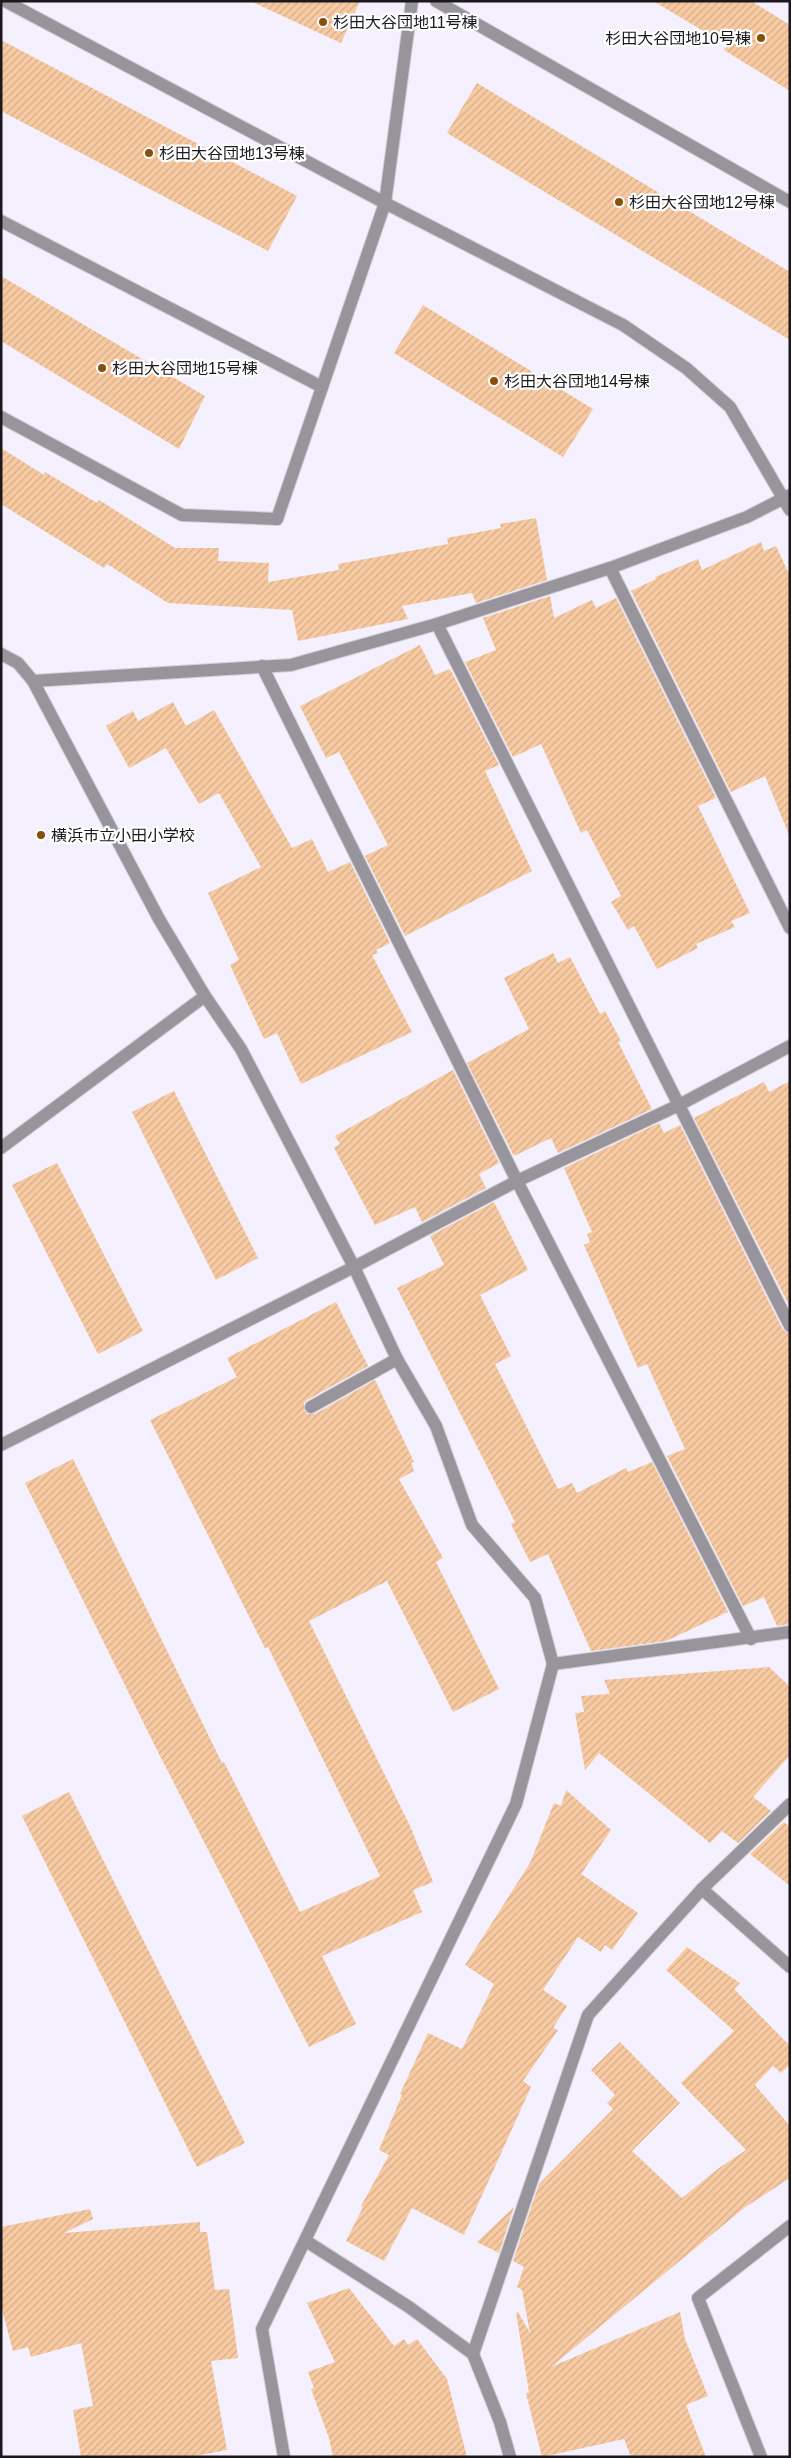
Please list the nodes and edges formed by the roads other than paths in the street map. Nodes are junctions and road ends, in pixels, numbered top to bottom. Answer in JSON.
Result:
{"nodes":[{"id":1,"x":5,"y":1,"type":"edge"},
{"id":2,"x":412,"y":1,"type":"edge"},
{"id":3,"x":436,"y":1,"type":"edge"},
{"id":4,"x":790,"y":202,"type":"edge"},
{"id":5,"x":385,"y":203,"type":"junction"},
{"id":6,"x":1,"y":220,"type":"edge"},
{"id":7,"x":322,"y":387,"type":"junction"},
{"id":8,"x":1,"y":417,"type":"edge"},
{"id":9,"x":788,"y":501,"type":"edge"},
{"id":10,"x":610,"y":568,"type":"junction"},
{"id":11,"x":437,"y":624,"type":"junction"},
{"id":12,"x":1,"y":654,"type":"edge"},
{"id":13,"x":262,"y":666,"type":"junction"},
{"id":14,"x":33,"y":681,"type":"junction"},
{"id":15,"x":790,"y":928,"type":"edge"},
{"id":16,"x":205,"y":996,"type":"junction"},
{"id":17,"x":790,"y":1046,"type":"edge"},
{"id":18,"x":679,"y":1105,"type":"junction"},
{"id":19,"x":1,"y":1148,"type":"edge"},
{"id":20,"x":517,"y":1181,"type":"junction"},
{"id":21,"x":354,"y":1267,"type":"junction"},
{"id":22,"x":790,"y":1326,"type":"edge"},
{"id":23,"x":397,"y":1359,"type":"junction"},
{"id":24,"x":311,"y":1407,"type":"dead end"},
{"id":25,"x":1,"y":1446,"type":"edge"},
{"id":26,"x":790,"y":1632,"type":"edge"},
{"id":27,"x":751,"y":1639,"type":"junction"},
{"id":28,"x":553,"y":1664,"type":"junction"},
{"id":29,"x":790,"y":1804,"type":"edge"},
{"id":30,"x":702,"y":1890,"type":"junction"},
{"id":31,"x":790,"y":1967,"type":"edge"},
{"id":32,"x":790,"y":2226,"type":"edge"},
{"id":33,"x":306,"y":2241,"type":"junction"},
{"id":34,"x":473,"y":2354,"type":"junction"},
{"id":35,"x":284,"y":2457,"type":"edge"},
{"id":36,"x":510,"y":2457,"type":"edge"},
{"id":37,"x":761,"y":2457,"type":"edge"}],
"edges":[{"from":1,"to":5,"type":"street"},
{"from":2,"to":5,"type":"street"},
{"from":3,"to":4,"type":"street"},
{"from":5,"to":7,"type":"street"},
{"from":5,"to":9,"type":"street"},
{"from":6,"to":7,"type":"street"},
{"from":7,"to":8,"type":"street"},
{"from":9,"to":10,"type":"street"},
{"from":10,"to":11,"type":"street"},
{"from":10,"to":15,"type":"street"},
{"from":11,"to":13,"type":"street"},
{"from":11,"to":18,"type":"street"},
{"from":12,"to":14,"type":"street"},
{"from":13,"to":14,"type":"street"},
{"from":13,"to":20,"type":"street"},
{"from":14,"to":16,"type":"street"},
{"from":16,"to":19,"type":"street"},
{"from":16,"to":21,"type":"street"},
{"from":17,"to":18,"type":"street"},
{"from":18,"to":20,"type":"street"},
{"from":18,"to":22,"type":"street"},
{"from":20,"to":21,"type":"street"},
{"from":20,"to":27,"type":"street"},
{"from":21,"to":23,"type":"street"},
{"from":21,"to":25,"type":"street"},
{"from":23,"to":24,"type":"street"},
{"from":23,"to":28,"type":"street"},
{"from":26,"to":27,"type":"street"},
{"from":27,"to":28,"type":"street"},
{"from":28,"to":33,"type":"street"},
{"from":29,"to":30,"type":"street"},
{"from":30,"to":31,"type":"street"},
{"from":30,"to":34,"type":"street"},
{"from":32,"to":37,"type":"street"},
{"from":33,"to":34,"type":"street"},
{"from":33,"to":35,"type":"street"},
{"from":34,"to":36,"type":"street"}]}
